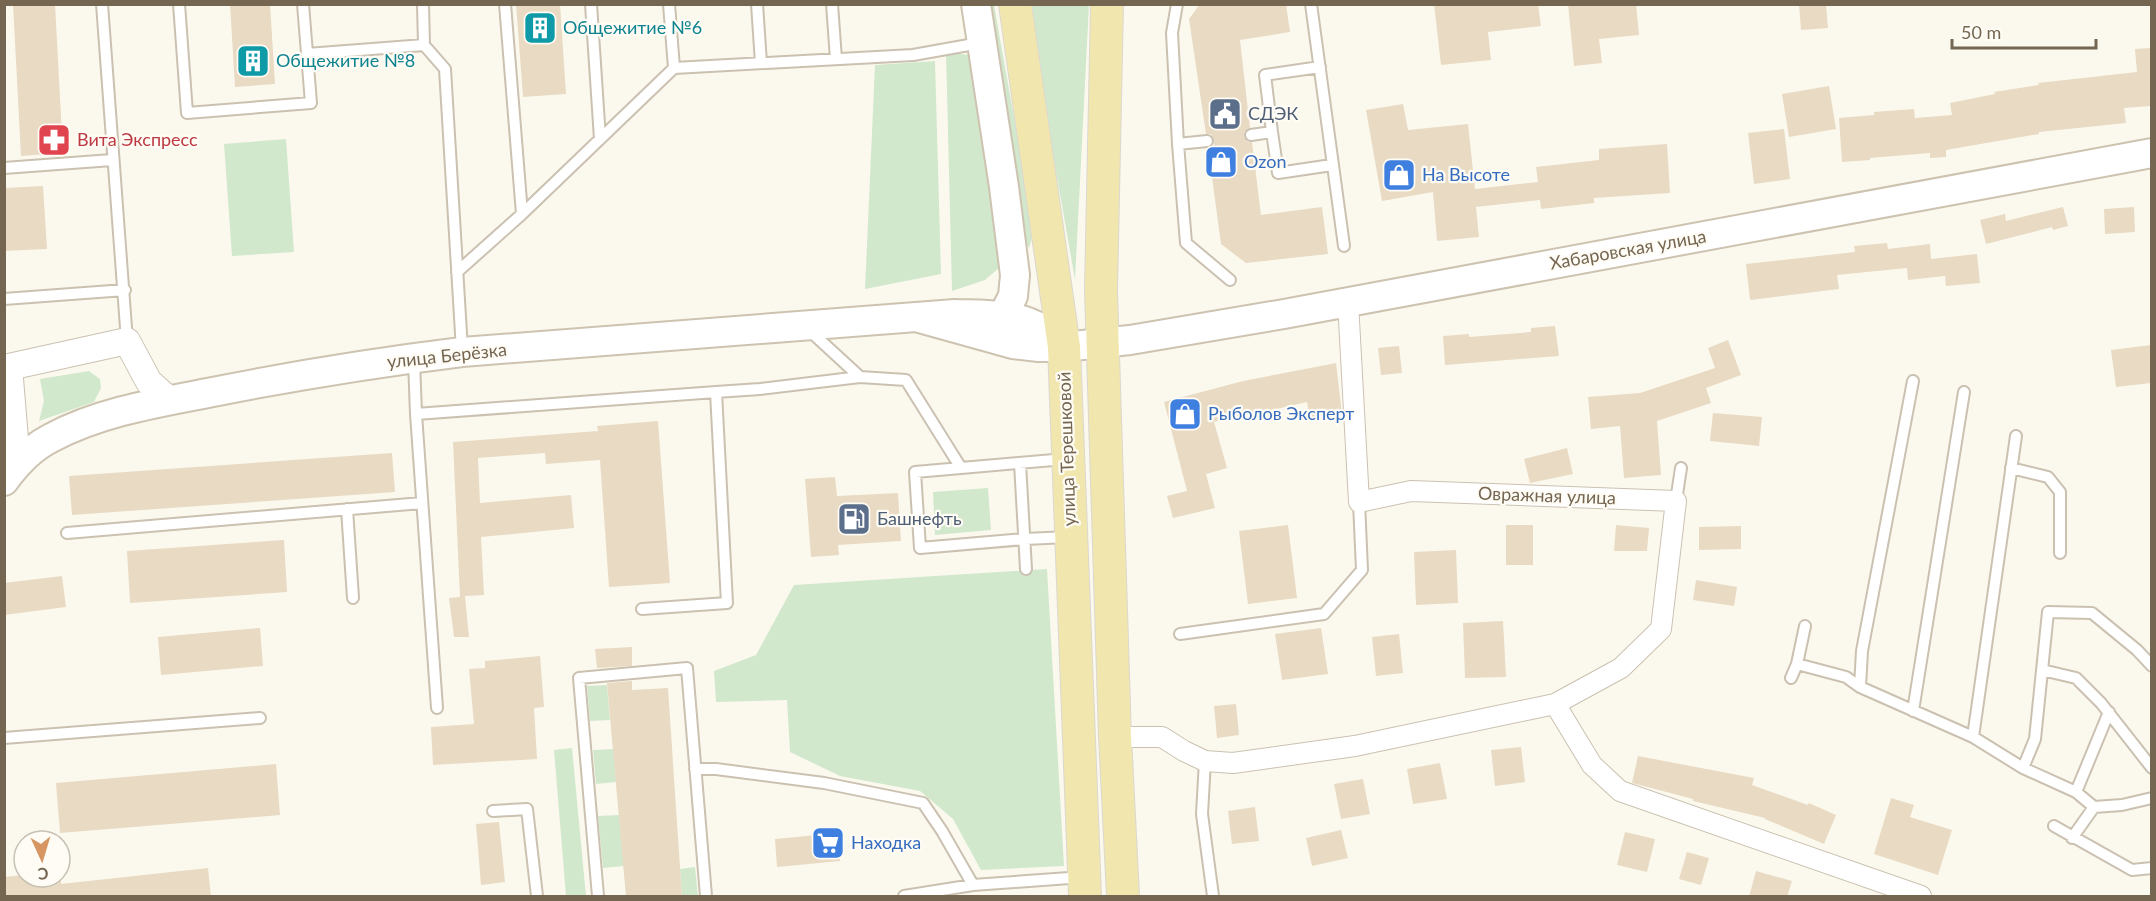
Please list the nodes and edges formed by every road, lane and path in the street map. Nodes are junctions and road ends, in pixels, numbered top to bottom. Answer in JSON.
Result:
{"nodes":[{"id":1,"x":102,"y":4,"type":"edge"},
{"id":2,"x":179,"y":4,"type":"edge"},
{"id":3,"x":303,"y":4,"type":"edge"},
{"id":4,"x":423,"y":4,"type":"edge"},
{"id":5,"x":505,"y":4,"type":"edge"},
{"id":6,"x":591,"y":4,"type":"edge"},
{"id":7,"x":669,"y":4,"type":"edge"},
{"id":8,"x":757,"y":4,"type":"edge"},
{"id":9,"x":832,"y":4,"type":"edge"},
{"id":10,"x":976,"y":4,"type":"edge"},
{"id":11,"x":1015,"y":4,"type":"edge"},
{"id":12,"x":1107,"y":4,"type":"edge"},
{"id":13,"x":1178,"y":4,"type":"edge"},
{"id":14,"x":1311,"y":4,"type":"edge"},
{"id":15,"x":981,"y":43,"type":"junction"},
{"id":16,"x":424,"y":45,"type":"junction"},
{"id":17,"x":307,"y":54,"type":"junction"},
{"id":18,"x":836,"y":59,"type":"junction"},
{"id":19,"x":761,"y":63,"type":"junction"},
{"id":20,"x":674,"y":68,"type":"junction"},
{"id":21,"x":1320,"y":68,"type":"junction"},
{"id":22,"x":1272,"y":132,"type":"junction"},
{"id":23,"x":1251,"y":135,"type":"dead end"},
{"id":24,"x":600,"y":139,"type":"junction"},
{"id":25,"x":1207,"y":141,"type":"dead end"},
{"id":26,"x":1178,"y":144,"type":"junction"},
{"id":27,"x":2151,"y":153,"type":"edge"},
{"id":28,"x":112,"y":160,"type":"junction"},
{"id":29,"x":1332,"y":165,"type":"junction"},
{"id":30,"x":4,"y":168,"type":"edge"},
{"id":31,"x":522,"y":214,"type":"junction"},
{"id":32,"x":1344,"y":246,"type":"dead end"},
{"id":33,"x":457,"y":272,"type":"junction"},
{"id":34,"x":1230,"y":280,"type":"dead end"},
{"id":35,"x":124,"y":290,"type":"junction"},
{"id":36,"x":4,"y":299,"type":"edge"},
{"id":37,"x":1348,"y":302,"type":"junction"},
{"id":38,"x":1003,"y":316,"type":"junction"},
{"id":39,"x":916,"y":317,"type":"junction"},
{"id":40,"x":805,"y":326,"type":"junction"},
{"id":41,"x":127,"y":341,"type":"junction"},
{"id":42,"x":1104,"y":343,"type":"junction"},
{"id":43,"x":1064,"y":347,"type":"junction"},
{"id":44,"x":462,"y":352,"type":"junction"},
{"id":45,"x":414,"y":358,"type":"junction"},
{"id":46,"x":7,"y":367,"type":"edge"},
{"id":47,"x":860,"y":378,"type":"junction"},
{"id":48,"x":1913,"y":381,"type":"dead end"},
{"id":49,"x":716,"y":392,"type":"junction"},
{"id":50,"x":1964,"y":392,"type":"dead end"},
{"id":51,"x":170,"y":400,"type":"junction"},
{"id":52,"x":416,"y":414,"type":"junction"},
{"id":53,"x":2016,"y":436,"type":"dead end"},
{"id":54,"x":1068,"y":459,"type":"junction"},
{"id":55,"x":1020,"y":463,"type":"junction"},
{"id":56,"x":9,"y":467,"type":"edge"},
{"id":57,"x":961,"y":468,"type":"junction"},
{"id":58,"x":1681,"y":468,"type":"dead end"},
{"id":59,"x":2011,"y":468,"type":"junction"},
{"id":60,"x":1676,"y":501,"type":"junction"},
{"id":61,"x":422,"y":502,"type":"junction"},
{"id":62,"x":1359,"y":502,"type":"junction"},
{"id":63,"x":347,"y":509,"type":"junction"},
{"id":64,"x":66,"y":533,"type":"dead end"},
{"id":65,"x":1071,"y":537,"type":"junction"},
{"id":66,"x":1024,"y":539,"type":"junction"},
{"id":67,"x":2060,"y":553,"type":"dead end"},
{"id":68,"x":1026,"y":568,"type":"dead end"},
{"id":69,"x":353,"y":598,"type":"dead end"},
{"id":70,"x":642,"y":609,"type":"dead end"},
{"id":71,"x":1805,"y":626,"type":"dead end"},
{"id":72,"x":1180,"y":634,"type":"dead end"},
{"id":73,"x":1797,"y":664,"type":"junction"},
{"id":74,"x":2151,"y":666,"type":"edge"},
{"id":75,"x":2042,"y":670,"type":"junction"},
{"id":76,"x":1791,"y":678,"type":"dead end"},
{"id":77,"x":1860,"y":687,"type":"junction"},
{"id":78,"x":1555,"y":704,"type":"junction"},
{"id":79,"x":437,"y":708,"type":"dead end"},
{"id":80,"x":1913,"y":711,"type":"junction"},
{"id":81,"x":2109,"y":712,"type":"junction"},
{"id":82,"x":260,"y":718,"type":"dead end"},
{"id":83,"x":1115,"y":737,"type":"junction"},
{"id":84,"x":1973,"y":737,"type":"junction"},
{"id":85,"x":4,"y":738,"type":"edge"},
{"id":86,"x":1205,"y":761,"type":"junction"},
{"id":87,"x":2024,"y":768,"type":"junction"},
{"id":88,"x":2151,"y":768,"type":"edge"},
{"id":89,"x":695,"y":769,"type":"junction"},
{"id":90,"x":2076,"y":792,"type":"junction"},
{"id":91,"x":2151,"y":798,"type":"edge"},
{"id":92,"x":2094,"y":807,"type":"junction"},
{"id":93,"x":493,"y":811,"type":"dead end"},
{"id":94,"x":2054,"y":826,"type":"dead end"},
{"id":95,"x":2072,"y":838,"type":"junction"},
{"id":96,"x":2151,"y":868,"type":"edge"},
{"id":97,"x":973,"y":885,"type":"junction"},
{"id":98,"x":1084,"y":887,"type":"edge"},
{"id":99,"x":920,"y":895,"type":"edge"},
{"id":100,"x":537,"y":897,"type":"edge"},
{"id":101,"x":598,"y":897,"type":"edge"},
{"id":102,"x":706,"y":897,"type":"edge"},
{"id":103,"x":904,"y":897,"type":"edge"},
{"id":104,"x":1123,"y":897,"type":"edge"},
{"id":105,"x":1213,"y":897,"type":"edge"},
{"id":106,"x":1921,"y":897,"type":"edge"}],
"edges":[{"from":1,"to":28,"type":"lane"},
{"from":2,"to":17,"type":"lane"},
{"from":3,"to":17,"type":"lane"},
{"from":4,"to":16,"type":"lane"},
{"from":5,"to":31,"type":"lane"},
{"from":6,"to":24,"type":"lane"},
{"from":7,"to":20,"type":"lane"},
{"from":8,"to":19,"type":"lane"},
{"from":9,"to":18,"type":"lane"},
{"from":10,"to":15,"type":"main road"},
{"from":11,"to":43,"type":"main road","name":"улица Терешковой"},
{"from":12,"to":42,"type":"main road"},
{"from":13,"to":26,"type":"lane"},
{"from":14,"to":21,"type":"lane"},
{"from":15,"to":18,"type":"lane"},
{"from":15,"to":38,"type":"main road"},
{"from":16,"to":17,"type":"lane"},
{"from":16,"to":33,"type":"lane"},
{"from":18,"to":19,"type":"lane"},
{"from":19,"to":20,"type":"lane"},
{"from":20,"to":24,"type":"lane"},
{"from":21,"to":22,"type":"lane"},
{"from":21,"to":29,"type":"lane"},
{"from":22,"to":23,"type":"lane"},
{"from":22,"to":29,"type":"lane"},
{"from":24,"to":31,"type":"lane"},
{"from":25,"to":26,"type":"lane"},
{"from":26,"to":34,"type":"lane"},
{"from":27,"to":37,"type":"main road","name":"Хабаровская улица"},
{"from":28,"to":30,"type":"lane"},
{"from":28,"to":35,"type":"lane"},
{"from":29,"to":32,"type":"lane"},
{"from":31,"to":33,"type":"lane"},
{"from":33,"to":44,"type":"lane"},
{"from":35,"to":36,"type":"lane"},
{"from":35,"to":41,"type":"lane"},
{"from":37,"to":42,"type":"main road","name":"Хабаровская улица"},
{"from":37,"to":62,"type":"street"},
{"from":38,"to":39,"type":"main road","name":"улица Берёзка"},
{"from":38,"to":43,"type":"main road","name":"улица Берёзка"},
{"from":39,"to":40,"type":"main road","name":"улица Берёзка"},
{"from":39,"to":43,"type":"main road","name":"улица Берёзка"},
{"from":40,"to":44,"type":"main road","name":"улица Берёзка"},
{"from":40,"to":47,"type":"lane"},
{"from":41,"to":46,"type":"street"},
{"from":41,"to":51,"type":"street"},
{"from":42,"to":43,"type":"main road","name":"улица Берёзка"},
{"from":42,"to":83,"type":"main road"},
{"from":43,"to":54,"type":"main road","name":"улица Терешковой"},
{"from":44,"to":45,"type":"main road","name":"улица Берёзка"},
{"from":45,"to":51,"type":"main road","name":"улица Берёзка"},
{"from":45,"to":52,"type":"lane"},
{"from":46,"to":56,"type":"street"},
{"from":47,"to":49,"type":"lane"},
{"from":47,"to":57,"type":"lane"},
{"from":48,"to":77,"type":"lane"},
{"from":49,"to":52,"type":"lane"},
{"from":49,"to":70,"type":"lane"},
{"from":50,"to":80,"type":"lane"},
{"from":51,"to":56,"type":"main road","name":"улица Берёзка"},
{"from":52,"to":61,"type":"lane"},
{"from":53,"to":59,"type":"lane"},
{"from":54,"to":55,"type":"lane"},
{"from":54,"to":65,"type":"main road","name":"улица Терешковой"},
{"from":55,"to":57,"type":"lane"},
{"from":55,"to":66,"type":"lane"},
{"from":57,"to":66,"type":"lane"},
{"from":58,"to":60,"type":"lane"},
{"from":59,"to":67,"type":"lane"},
{"from":59,"to":84,"type":"lane"},
{"from":60,"to":62,"type":"street","name":"Овражная улица"},
{"from":60,"to":78,"type":"street"},
{"from":61,"to":63,"type":"lane"},
{"from":61,"to":79,"type":"lane"},
{"from":62,"to":72,"type":"lane"},
{"from":63,"to":64,"type":"lane"},
{"from":63,"to":69,"type":"lane"},
{"from":65,"to":66,"type":"lane"},
{"from":65,"to":98,"type":"main road","name":"улица Терешковой"},
{"from":66,"to":68,"type":"lane"},
{"from":71,"to":73,"type":"lane"},
{"from":73,"to":76,"type":"lane"},
{"from":73,"to":77,"type":"lane"},
{"from":74,"to":75,"type":"lane"},
{"from":75,"to":81,"type":"lane"},
{"from":75,"to":87,"type":"lane"},
{"from":77,"to":80,"type":"lane"},
{"from":78,"to":86,"type":"street"},
{"from":78,"to":106,"type":"street"},
{"from":80,"to":84,"type":"lane"},
{"from":81,"to":88,"type":"lane"},
{"from":81,"to":90,"type":"lane"},
{"from":82,"to":85,"type":"lane"},
{"from":83,"to":86,"type":"street"},
{"from":83,"to":104,"type":"main road"},
{"from":84,"to":87,"type":"lane"},
{"from":86,"to":105,"type":"lane"},
{"from":87,"to":90,"type":"lane"},
{"from":89,"to":97,"type":"lane"},
{"from":89,"to":101,"type":"lane"},
{"from":89,"to":102,"type":"lane"},
{"from":90,"to":92,"type":"lane"},
{"from":91,"to":92,"type":"lane"},
{"from":92,"to":95,"type":"lane"},
{"from":93,"to":100,"type":"lane"},
{"from":94,"to":95,"type":"lane"},
{"from":95,"to":96,"type":"lane"},
{"from":97,"to":98,"type":"lane"},
{"from":97,"to":99,"type":"lane"},
{"from":99,"to":103,"type":"lane"}]}
